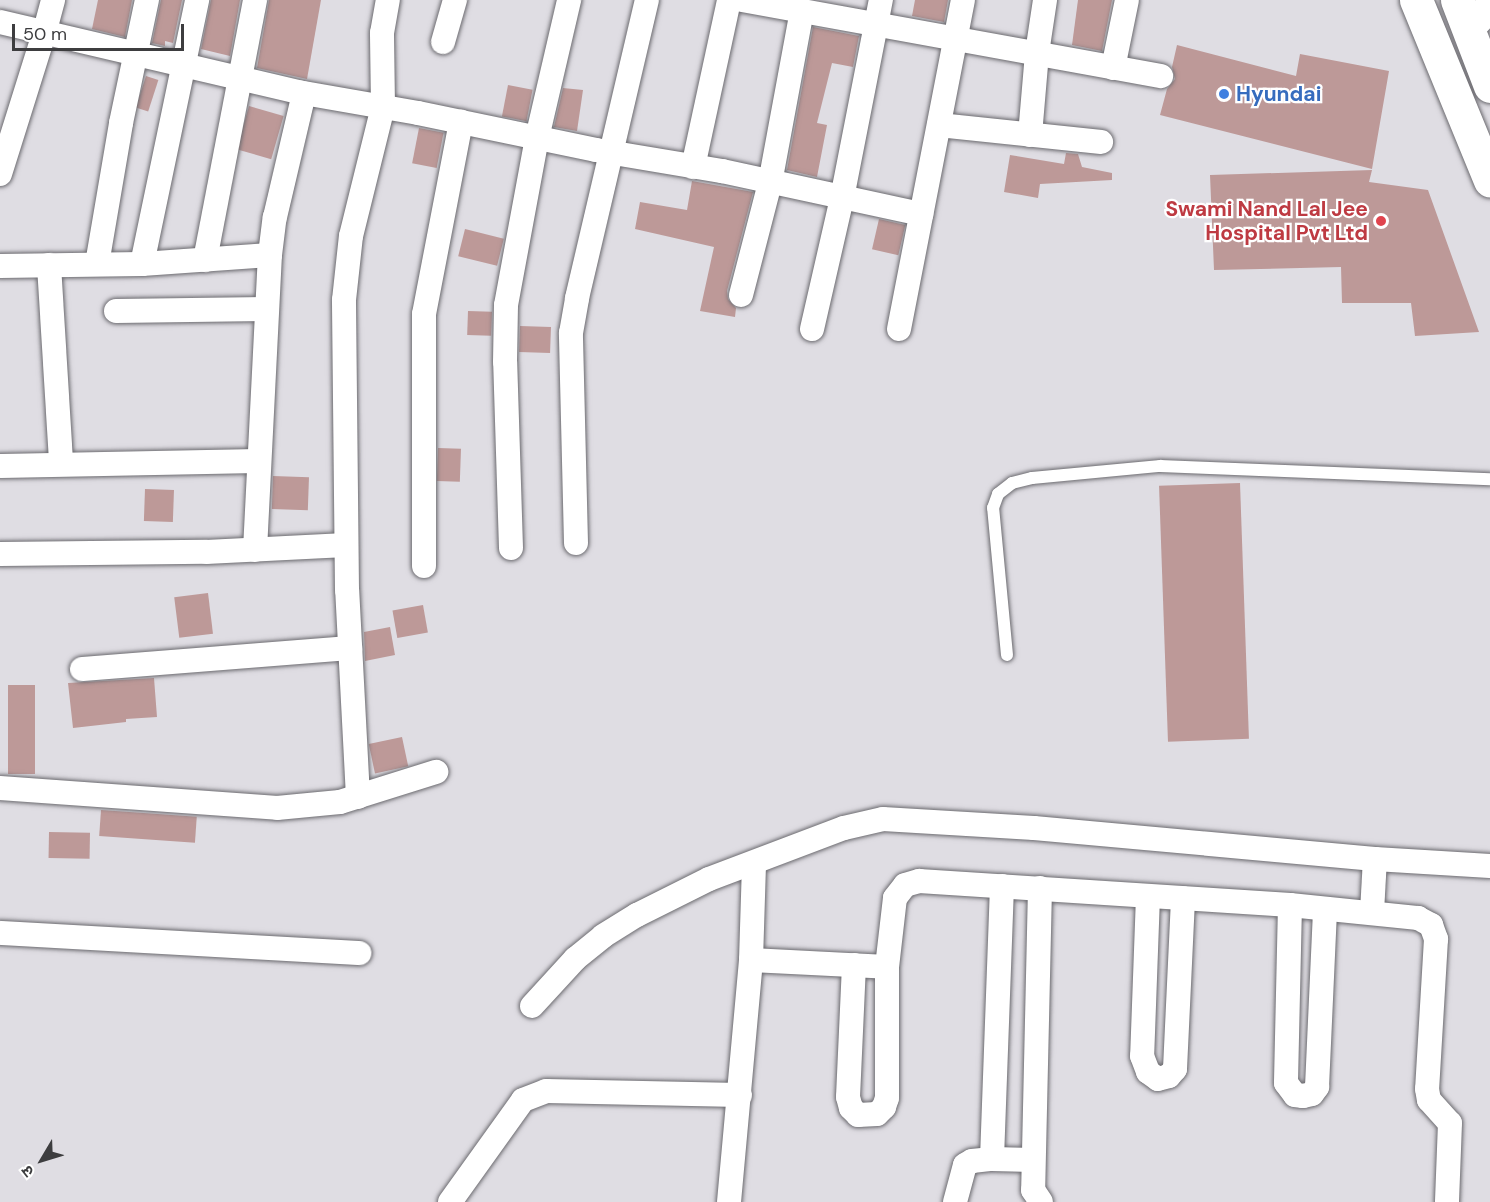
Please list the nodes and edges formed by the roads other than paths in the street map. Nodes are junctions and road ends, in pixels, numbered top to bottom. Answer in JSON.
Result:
{"nodes":[{"id":1,"x":53,"y":0,"type":"edge"},
{"id":2,"x":147,"y":0,"type":"edge"},
{"id":3,"x":197,"y":0,"type":"edge"},
{"id":4,"x":255,"y":0,"type":"edge"},
{"id":5,"x":388,"y":0,"type":"edge"},
{"id":6,"x":455,"y":0,"type":"edge"},
{"id":7,"x":569,"y":0,"type":"edge"},
{"id":8,"x":647,"y":0,"type":"edge"},
{"id":9,"x":729,"y":0,"type":"edge"},
{"id":10,"x":741,"y":0,"type":"edge"},
{"id":11,"x":881,"y":0,"type":"edge"},
{"id":12,"x":963,"y":0,"type":"edge"},
{"id":13,"x":1045,"y":0,"type":"edge"},
{"id":14,"x":1127,"y":0,"type":"edge"},
{"id":15,"x":1416,"y":0,"type":"edge"},
{"id":16,"x":1456,"y":0,"type":"edge"},
{"id":17,"x":1490,"y":6,"type":"edge"},
{"id":18,"x":802,"y":11,"type":"junction"},
{"id":19,"x":0,"y":22,"type":"edge"},
{"id":20,"x":876,"y":24,"type":"junction"},
{"id":21,"x":1468,"y":30,"type":"junction"},
{"id":22,"x":45,"y":34,"type":"junction"},
{"id":23,"x":957,"y":38,"type":"junction"},
{"id":24,"x":443,"y":42,"type":"dead end"},
{"id":25,"x":1036,"y":53,"type":"junction"},
{"id":26,"x":136,"y":55,"type":"junction"},
{"id":27,"x":184,"y":66,"type":"junction"},
{"id":28,"x":1113,"y":68,"type":"junction"},
{"id":29,"x":1161,"y":76,"type":"dead end"},
{"id":30,"x":240,"y":78,"type":"junction"},
{"id":31,"x":1490,"y":86,"type":"edge"},
{"id":32,"x":304,"y":93,"type":"junction"},
{"id":33,"x":383,"y":107,"type":"junction"},
{"id":34,"x":461,"y":122,"type":"junction"},
{"id":35,"x":939,"y":126,"type":"junction"},
{"id":36,"x":1030,"y":135,"type":"junction"},
{"id":37,"x":537,"y":138,"type":"junction"},
{"id":38,"x":1101,"y":142,"type":"dead end"},
{"id":39,"x":612,"y":153,"type":"junction"},
{"id":40,"x":693,"y":166,"type":"junction"},
{"id":41,"x":0,"y":174,"type":"edge"},
{"id":42,"x":1490,"y":180,"type":"edge"},
{"id":43,"x":770,"y":183,"type":"junction"},
{"id":44,"x":842,"y":198,"type":"junction"},
{"id":45,"x":921,"y":214,"type":"junction"},
{"id":46,"x":270,"y":255,"type":"junction"},
{"id":47,"x":205,"y":260,"type":"junction"},
{"id":48,"x":97,"y":264,"type":"junction"},
{"id":49,"x":142,"y":264,"type":"junction"},
{"id":50,"x":49,"y":265,"type":"junction"},
{"id":51,"x":0,"y":266,"type":"edge"},
{"id":52,"x":741,"y":295,"type":"dead end"},
{"id":53,"x":266,"y":309,"type":"junction"},
{"id":54,"x":116,"y":311,"type":"dead end"},
{"id":55,"x":812,"y":329,"type":"dead end"},
{"id":56,"x":899,"y":329,"type":"dead end"},
{"id":57,"x":259,"y":461,"type":"junction"},
{"id":58,"x":62,"y":464,"type":"junction"},
{"id":59,"x":0,"y":466,"type":"edge"},
{"id":60,"x":1490,"y":479,"type":"edge"},
{"id":61,"x":576,"y":543,"type":"dead end"},
{"id":62,"x":346,"y":545,"type":"junction"},
{"id":63,"x":511,"y":548,"type":"dead end"},
{"id":64,"x":255,"y":549,"type":"junction"},
{"id":65,"x":0,"y":554,"type":"edge"},
{"id":66,"x":424,"y":566,"type":"dead end"},
{"id":67,"x":350,"y":648,"type":"junction"},
{"id":68,"x":1006,"y":656,"type":"dead end"},
{"id":69,"x":82,"y":669,"type":"dead end"},
{"id":70,"x":436,"y":772,"type":"dead end"},
{"id":71,"x":0,"y":788,"type":"edge"},
{"id":72,"x":358,"y":797,"type":"junction"},
{"id":73,"x":1375,"y":859,"type":"junction"},
{"id":74,"x":754,"y":863,"type":"junction"},
{"id":75,"x":1490,"y":866,"type":"edge"},
{"id":76,"x":1002,"y":886,"type":"junction"},
{"id":77,"x":1040,"y":888,"type":"junction"},
{"id":78,"x":1148,"y":896,"type":"junction"},
{"id":79,"x":1183,"y":898,"type":"junction"},
{"id":80,"x":1290,"y":905,"type":"junction"},
{"id":81,"x":1325,"y":909,"type":"junction"},
{"id":82,"x":1372,"y":912,"type":"junction"},
{"id":83,"x":0,"y":933,"type":"edge"},
{"id":84,"x":359,"y":953,"type":"dead end"},
{"id":85,"x":751,"y":960,"type":"junction"},
{"id":86,"x":854,"y":965,"type":"junction"},
{"id":87,"x":887,"y":967,"type":"junction"},
{"id":88,"x":532,"y":1006,"type":"dead end"},
{"id":89,"x":740,"y":1095,"type":"junction"},
{"id":90,"x":992,"y":1159,"type":"junction"},
{"id":91,"x":1033,"y":1160,"type":"junction"},
{"id":92,"x":450,"y":1202,"type":"edge"},
{"id":93,"x":729,"y":1202,"type":"edge"},
{"id":94,"x":955,"y":1202,"type":"edge"},
{"id":95,"x":1041,"y":1202,"type":"edge"},
{"id":96,"x":1448,"y":1202,"type":"edge"}],
"edges":[{"from":1,"to":22,"type":"street"},
{"from":2,"to":26,"type":"street"},
{"from":3,"to":27,"type":"street"},
{"from":4,"to":30,"type":"street"},
{"from":5,"to":33,"type":"street"},
{"from":6,"to":24,"type":"street"},
{"from":7,"to":37,"type":"street"},
{"from":8,"to":39,"type":"street"},
{"from":9,"to":40,"type":"street"},
{"from":10,"to":18,"type":"street"},
{"from":11,"to":20,"type":"street"},
{"from":12,"to":23,"type":"street"},
{"from":13,"to":25,"type":"street"},
{"from":14,"to":28,"type":"street"},
{"from":15,"to":42,"type":"highway"},
{"from":16,"to":21,"type":"highway"},
{"from":17,"to":21,"type":"street"},
{"from":18,"to":20,"type":"street"},
{"from":18,"to":43,"type":"street"},
{"from":19,"to":22,"type":"street"},
{"from":20,"to":23,"type":"street"},
{"from":20,"to":44,"type":"street"},
{"from":21,"to":31,"type":"highway"},
{"from":22,"to":26,"type":"street"},
{"from":22,"to":41,"type":"street"},
{"from":23,"to":25,"type":"street"},
{"from":23,"to":35,"type":"street"},
{"from":25,"to":28,"type":"street"},
{"from":25,"to":36,"type":"street"},
{"from":26,"to":27,"type":"street"},
{"from":26,"to":48,"type":"street"},
{"from":27,"to":30,"type":"street"},
{"from":27,"to":49,"type":"street"},
{"from":28,"to":29,"type":"street"},
{"from":30,"to":32,"type":"street"},
{"from":30,"to":47,"type":"street"},
{"from":32,"to":33,"type":"street"},
{"from":32,"to":46,"type":"street"},
{"from":33,"to":34,"type":"street"},
{"from":33,"to":62,"type":"street"},
{"from":34,"to":37,"type":"street"},
{"from":34,"to":66,"type":"street"},
{"from":35,"to":36,"type":"street"},
{"from":35,"to":45,"type":"street"},
{"from":36,"to":38,"type":"street"},
{"from":37,"to":39,"type":"street"},
{"from":37,"to":63,"type":"street"},
{"from":39,"to":40,"type":"street"},
{"from":39,"to":61,"type":"street"},
{"from":40,"to":43,"type":"street"},
{"from":43,"to":44,"type":"street"},
{"from":43,"to":52,"type":"street"},
{"from":44,"to":45,"type":"street"},
{"from":44,"to":55,"type":"street"},
{"from":45,"to":56,"type":"street"},
{"from":46,"to":47,"type":"street"},
{"from":46,"to":53,"type":"street"},
{"from":47,"to":49,"type":"street"},
{"from":48,"to":49,"type":"street"},
{"from":48,"to":50,"type":"street"},
{"from":50,"to":51,"type":"street"},
{"from":50,"to":58,"type":"street"},
{"from":53,"to":54,"type":"street"},
{"from":53,"to":57,"type":"street"},
{"from":57,"to":58,"type":"street"},
{"from":57,"to":64,"type":"street"},
{"from":58,"to":59,"type":"street"},
{"from":60,"to":68,"type":"lane"},
{"from":62,"to":64,"type":"street"},
{"from":62,"to":67,"type":"street"},
{"from":64,"to":65,"type":"street"},
{"from":67,"to":69,"type":"street"},
{"from":67,"to":72,"type":"street"},
{"from":70,"to":72,"type":"street"},
{"from":71,"to":72,"type":"street"},
{"from":73,"to":74,"type":"street"},
{"from":73,"to":75,"type":"street"},
{"from":73,"to":82,"type":"street"},
{"from":74,"to":85,"type":"street"},
{"from":74,"to":88,"type":"street"},
{"from":76,"to":77,"type":"street"},
{"from":76,"to":87,"type":"street"},
{"from":76,"to":90,"type":"street"},
{"from":77,"to":78,"type":"street"},
{"from":77,"to":91,"type":"street"},
{"from":78,"to":79,"type":"street"},
{"from":78,"to":79,"type":"street"},
{"from":79,"to":80,"type":"street"},
{"from":80,"to":81,"type":"street"},
{"from":80,"to":81,"type":"street"},
{"from":81,"to":82,"type":"street"},
{"from":82,"to":96,"type":"street"},
{"from":83,"to":84,"type":"street"},
{"from":85,"to":86,"type":"street"},
{"from":85,"to":89,"type":"street"},
{"from":86,"to":87,"type":"street"},
{"from":86,"to":87,"type":"street"},
{"from":89,"to":92,"type":"street"},
{"from":89,"to":93,"type":"street"},
{"from":90,"to":91,"type":"street"},
{"from":90,"to":94,"type":"street"},
{"from":91,"to":95,"type":"street"}]}
